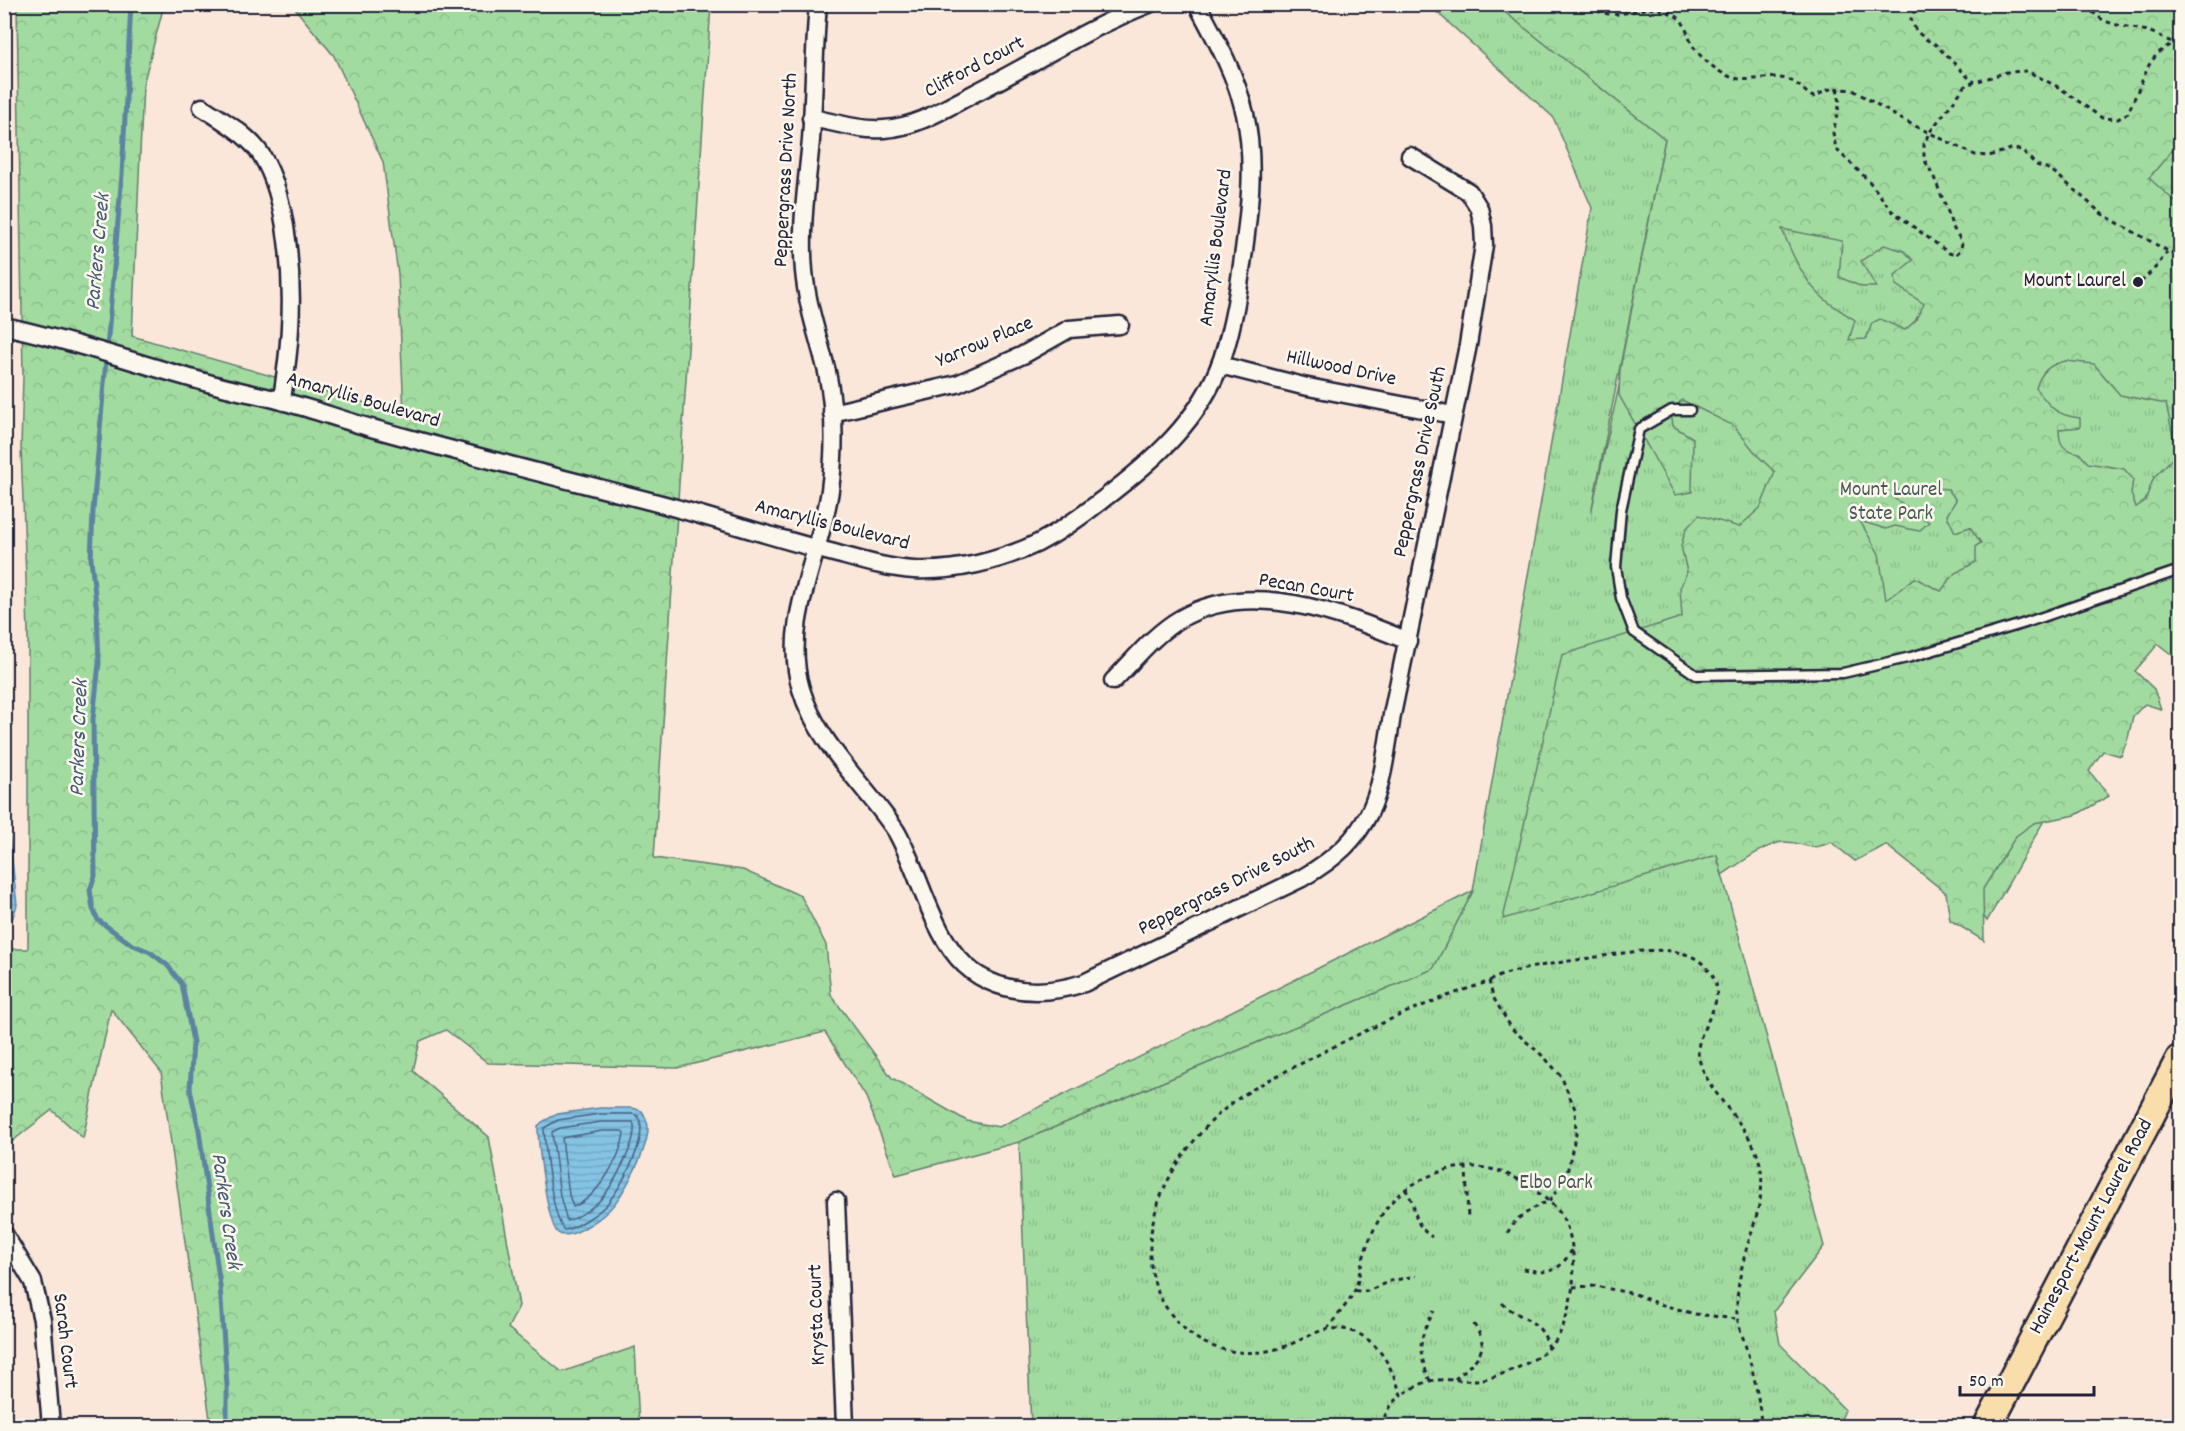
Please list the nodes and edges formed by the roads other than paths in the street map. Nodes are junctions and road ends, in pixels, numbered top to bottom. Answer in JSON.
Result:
{"nodes":[{"id":1,"x":818,"y":4,"type":"edge"},
{"id":2,"x":1149,"y":4,"type":"edge"},
{"id":3,"x":1197,"y":4,"type":"edge"},
{"id":4,"x":202,"y":107,"type":"dead end"},
{"id":5,"x":812,"y":118,"type":"junction"},
{"id":6,"x":1410,"y":156,"type":"dead end"},
{"id":7,"x":1120,"y":325,"type":"dead end"},
{"id":8,"x":4,"y":326,"type":"edge"},
{"id":9,"x":1220,"y":365,"type":"junction"},
{"id":10,"x":282,"y":400,"type":"junction"},
{"id":11,"x":1690,"y":410,"type":"dead end"},
{"id":12,"x":832,"y":413,"type":"junction"},
{"id":13,"x":1453,"y":415,"type":"junction"},
{"id":14,"x":816,"y":549,"type":"junction"},
{"id":15,"x":2181,"y":570,"type":"edge"},
{"id":16,"x":1408,"y":642,"type":"junction"},
{"id":17,"x":1113,"y":681,"type":"dead end"},
{"id":18,"x":2181,"y":1059,"type":"edge"},
{"id":19,"x":836,"y":1202,"type":"dead end"},
{"id":20,"x":4,"y":1234,"type":"edge"},
{"id":21,"x":51,"y":1426,"type":"edge"},
{"id":22,"x":845,"y":1426,"type":"edge"},
{"id":23,"x":1988,"y":1426,"type":"edge"}],
"edges":[{"from":1,"to":5,"type":"street","name":"Peppergrass Drive North"},
{"from":2,"to":5,"type":"street","name":"Clifford Court"},
{"from":3,"to":9,"type":"street","name":"Amaryllis Boulevard"},
{"from":4,"to":10,"type":"street"},
{"from":5,"to":12,"type":"street","name":"Peppergrass Drive North"},
{"from":6,"to":13,"type":"street","name":"Peppergrass Drive South"},
{"from":7,"to":12,"type":"street","name":"Yarrow Place"},
{"from":8,"to":10,"type":"street","name":"Amaryllis Boulevard"},
{"from":9,"to":13,"type":"street","name":"Hillwood Drive"},
{"from":9,"to":14,"type":"street","name":"Amaryllis Boulevard"},
{"from":10,"to":14,"type":"street","name":"Amaryllis Boulevard"},
{"from":11,"to":15,"type":"lane"},
{"from":12,"to":14,"type":"street","name":"Peppergrass Drive North"},
{"from":13,"to":16,"type":"street","name":"Peppergrass Drive South"},
{"from":14,"to":16,"type":"street","name":"Peppergrass Drive South"},
{"from":16,"to":17,"type":"street","name":"Pecan Court"},
{"from":18,"to":23,"type":"main road","name":"Hainesport-Mount Laurel Road"},
{"from":19,"to":22,"type":"street","name":"Krysta Court"},
{"from":20,"to":21,"type":"street","name":"Sarah Court"}]}
